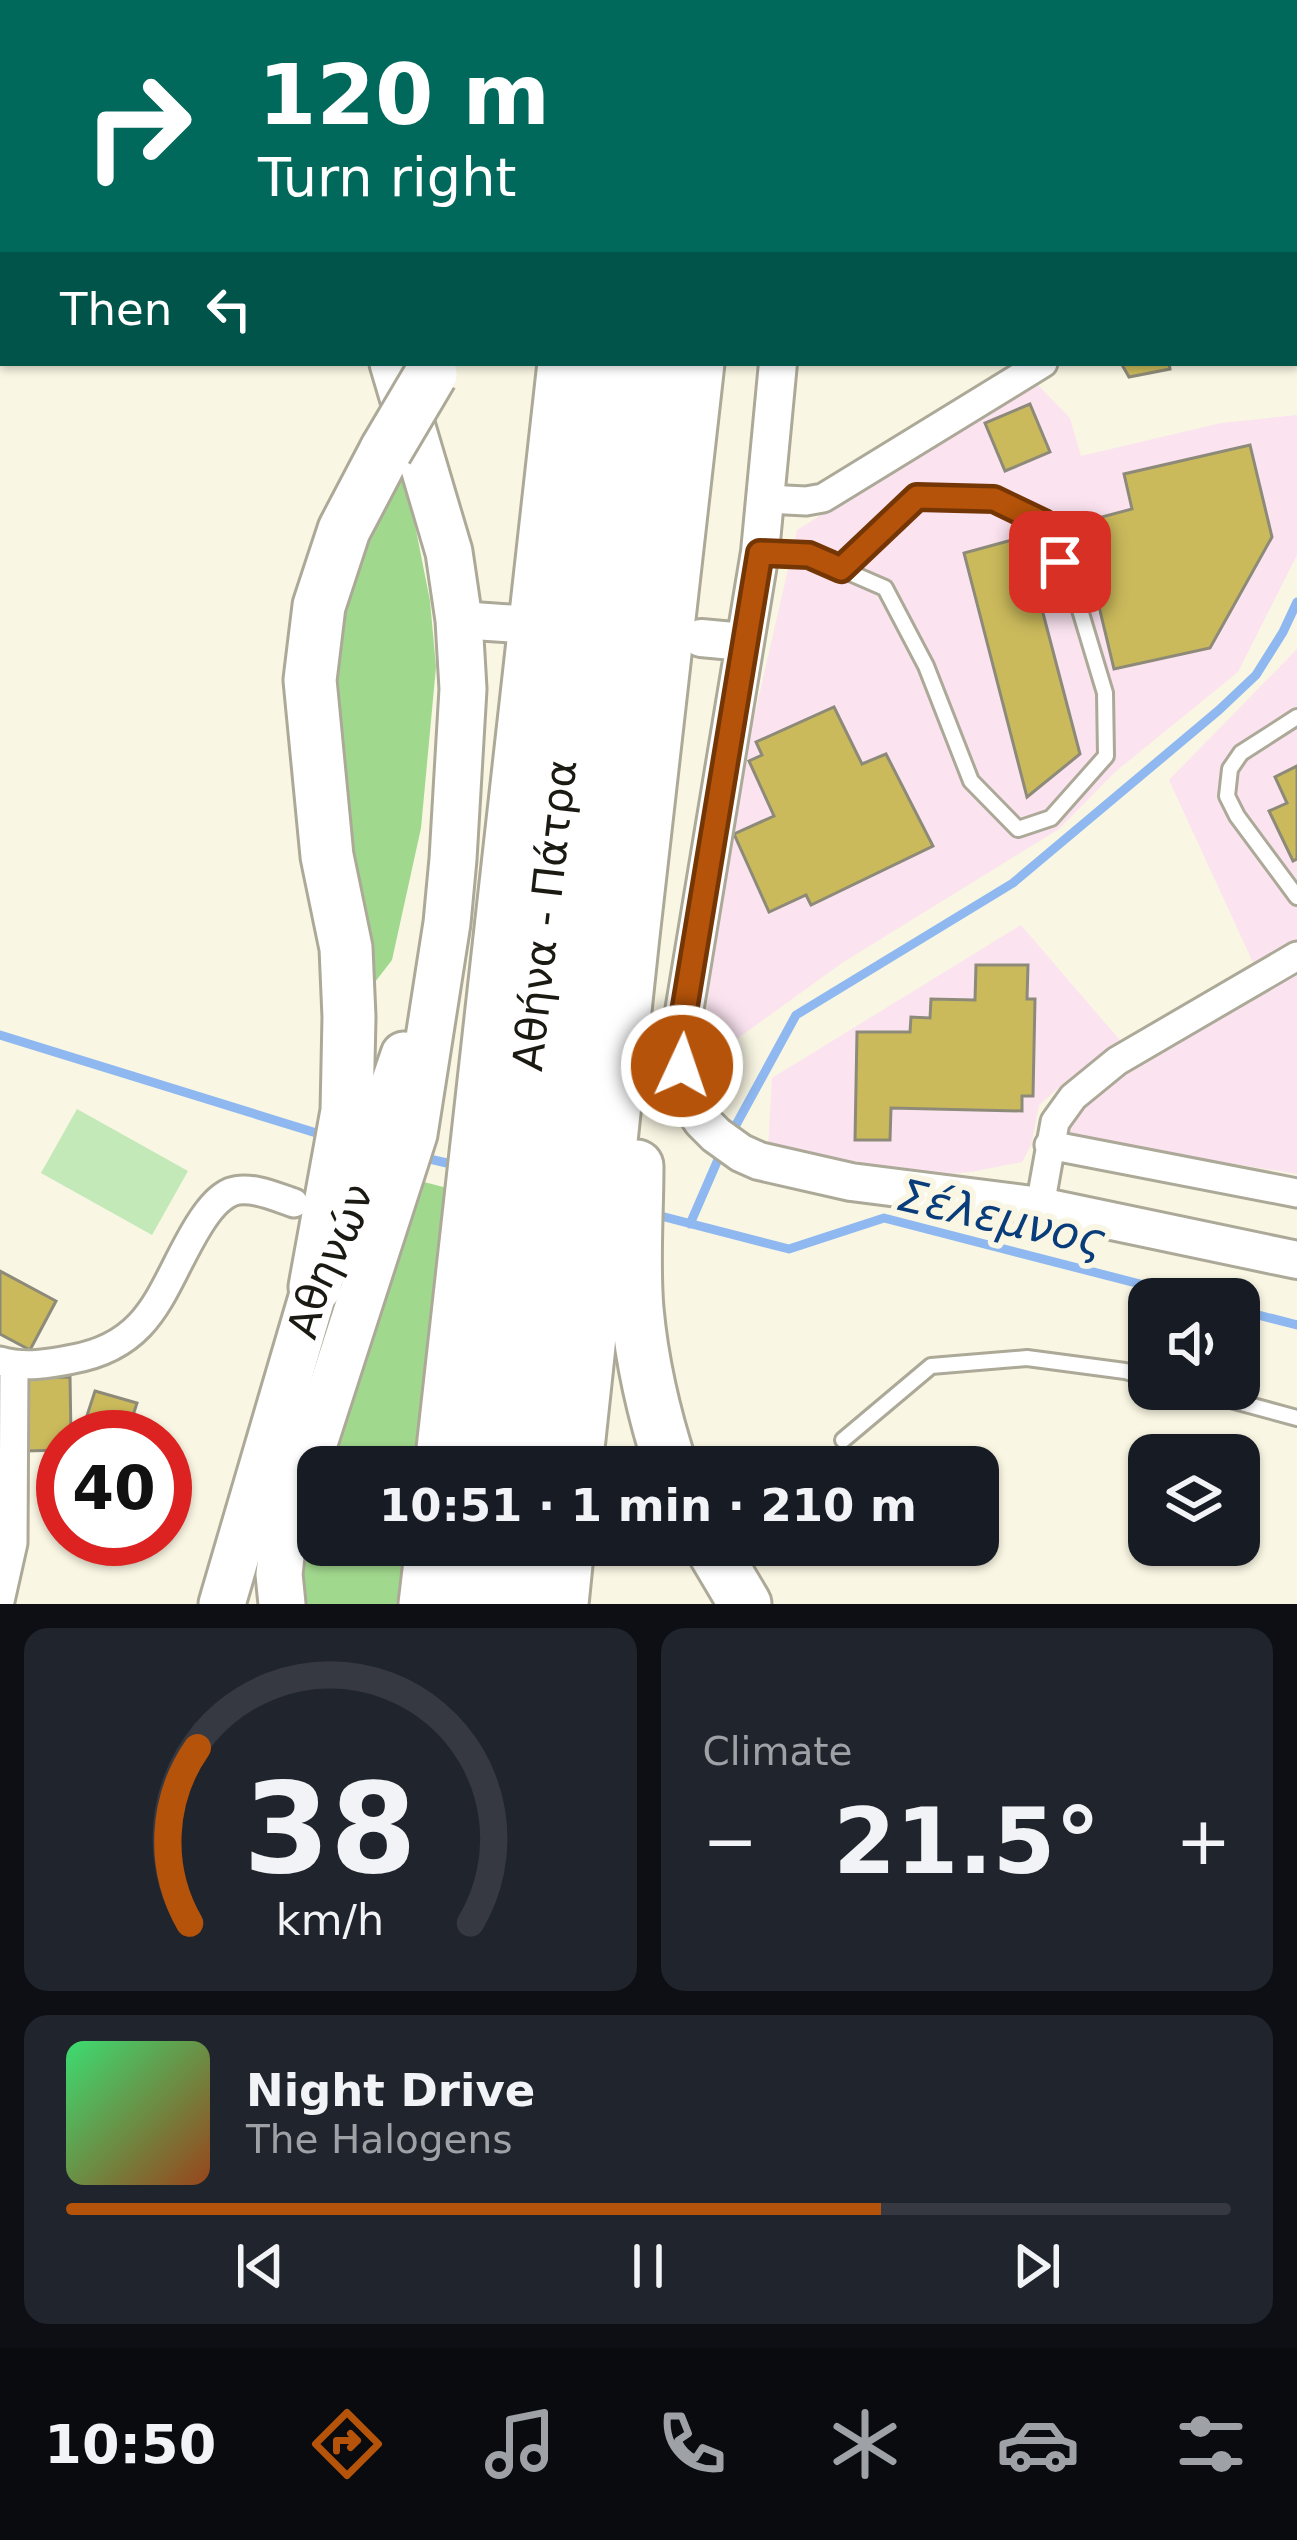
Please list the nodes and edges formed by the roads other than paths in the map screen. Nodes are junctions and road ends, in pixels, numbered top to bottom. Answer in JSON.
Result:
{"nodes":[{"id":1,"x":564,"y":366,"type":"edge"},
{"id":2,"x":606,"y":366,"type":"edge"},
{"id":3,"x":648,"y":366,"type":"edge"},
{"id":4,"x":698,"y":366,"type":"edge"},
{"id":5,"x":778,"y":366,"type":"edge"},
{"id":6,"x":1038,"y":366,"type":"edge"},
{"id":7,"x":421,"y":367,"type":"edge"},
{"id":8,"x":766,"y":500,"type":"junction"},
{"id":9,"x":760,"y":553,"type":"junction"},
{"id":10,"x":841,"y":569,"type":"junction"},
{"id":11,"x":459,"y":620,"type":"junction"},
{"id":12,"x":518,"y":624,"type":"dead end"},
{"id":13,"x":701,"y":638,"type":"dead end"},
{"id":14,"x":744,"y":642,"type":"junction"},
{"id":15,"x":1297,"y":717,"type":"edge"},
{"id":16,"x":1297,"y":897,"type":"edge"},
{"id":17,"x":447,"y":923,"type":"junction"},
{"id":18,"x":633,"y":937,"type":"junction"},
{"id":19,"x":1297,"y":956,"type":"edge"},
{"id":20,"x":1049,"y":1144,"type":"junction"},
{"id":21,"x":1297,"y":1193,"type":"edge"},
{"id":22,"x":294,"y":1203,"type":"dead end"},
{"id":23,"x":1040,"y":1206,"type":"junction"},
{"id":24,"x":1297,"y":1260,"type":"edge"},
{"id":25,"x":315,"y":1287,"type":"junction"},
{"id":26,"x":7,"y":1363,"type":"edge"},
{"id":27,"x":1128,"y":1372,"type":"edge"},
{"id":28,"x":1260,"y":1408,"type":"edge"},
{"id":29,"x":1297,"y":1418,"type":"edge"},
{"id":30,"x":843,"y":1440,"type":"dead end"},
{"id":31,"x":443,"y":1446,"type":"edge"},
{"id":32,"x":488,"y":1446,"type":"edge"},
{"id":33,"x":530,"y":1446,"type":"edge"},
{"id":34,"x":578,"y":1446,"type":"edge"},
{"id":35,"x":664,"y":1446,"type":"edge"},
{"id":36,"x":430,"y":1566,"type":"edge"},
{"id":37,"x":476,"y":1566,"type":"edge"},
{"id":38,"x":519,"y":1566,"type":"edge"},
{"id":39,"x":566,"y":1566,"type":"edge"},
{"id":40,"x":722,"y":1566,"type":"edge"},
{"id":41,"x":0,"y":1601,"type":"edge"},
{"id":42,"x":222,"y":1604,"type":"edge"},
{"id":43,"x":282,"y":1604,"type":"edge"},
{"id":44,"x":425,"y":1604,"type":"edge"},
{"id":45,"x":472,"y":1604,"type":"edge"},
{"id":46,"x":515,"y":1604,"type":"edge"},
{"id":47,"x":562,"y":1604,"type":"edge"},
{"id":48,"x":745,"y":1604,"type":"edge"}],
"edges":[{"from":1,"to":31,"type":"highway"},
{"from":2,"to":32,"type":"highway","name":"Αθήνα - Πάτρα"},
{"from":3,"to":33,"type":"highway","name":"Αθήνα - Πάτρα"},
{"from":4,"to":18,"type":"highway"},
{"from":5,"to":8,"type":"street"},
{"from":6,"to":8,"type":"street"},
{"from":7,"to":11,"type":"main road","name":"Αθηνών"},
{"from":7,"to":25,"type":"highway","bridge":true},
{"from":8,"to":9,"type":"street"},
{"from":9,"to":10,"type":"lane"},
{"from":9,"to":14,"type":"street"},
{"from":10,"to":10,"type":"lane"},
{"from":11,"to":12,"type":"street"},
{"from":11,"to":17,"type":"main road","name":"Αθηνών"},
{"from":13,"to":14,"type":"street"},
{"from":14,"to":23,"type":"street"},
{"from":15,"to":16,"type":"lane"},
{"from":17,"to":25,"type":"main road","name":"Αθηνών"},
{"from":17,"to":43,"type":"main road","name":"Αθηνών"},
{"from":18,"to":34,"type":"highway"},
{"from":18,"to":35,"type":"highway"},
{"from":19,"to":20,"type":"street"},
{"from":20,"to":21,"type":"street"},
{"from":20,"to":23,"type":"street"},
{"from":22,"to":26,"type":"street"},
{"from":23,"to":24,"type":"street"},
{"from":25,"to":42,"type":"main road","name":"Αθηνών"},
{"from":26,"to":41,"type":"street"},
{"from":27,"to":30,"type":"lane"},
{"from":28,"to":29,"type":"lane"},
{"from":36,"to":44,"type":"highway"},
{"from":37,"to":45,"type":"highway"},
{"from":38,"to":46,"type":"highway"},
{"from":39,"to":47,"type":"highway"},
{"from":40,"to":48,"type":"highway"}]}
